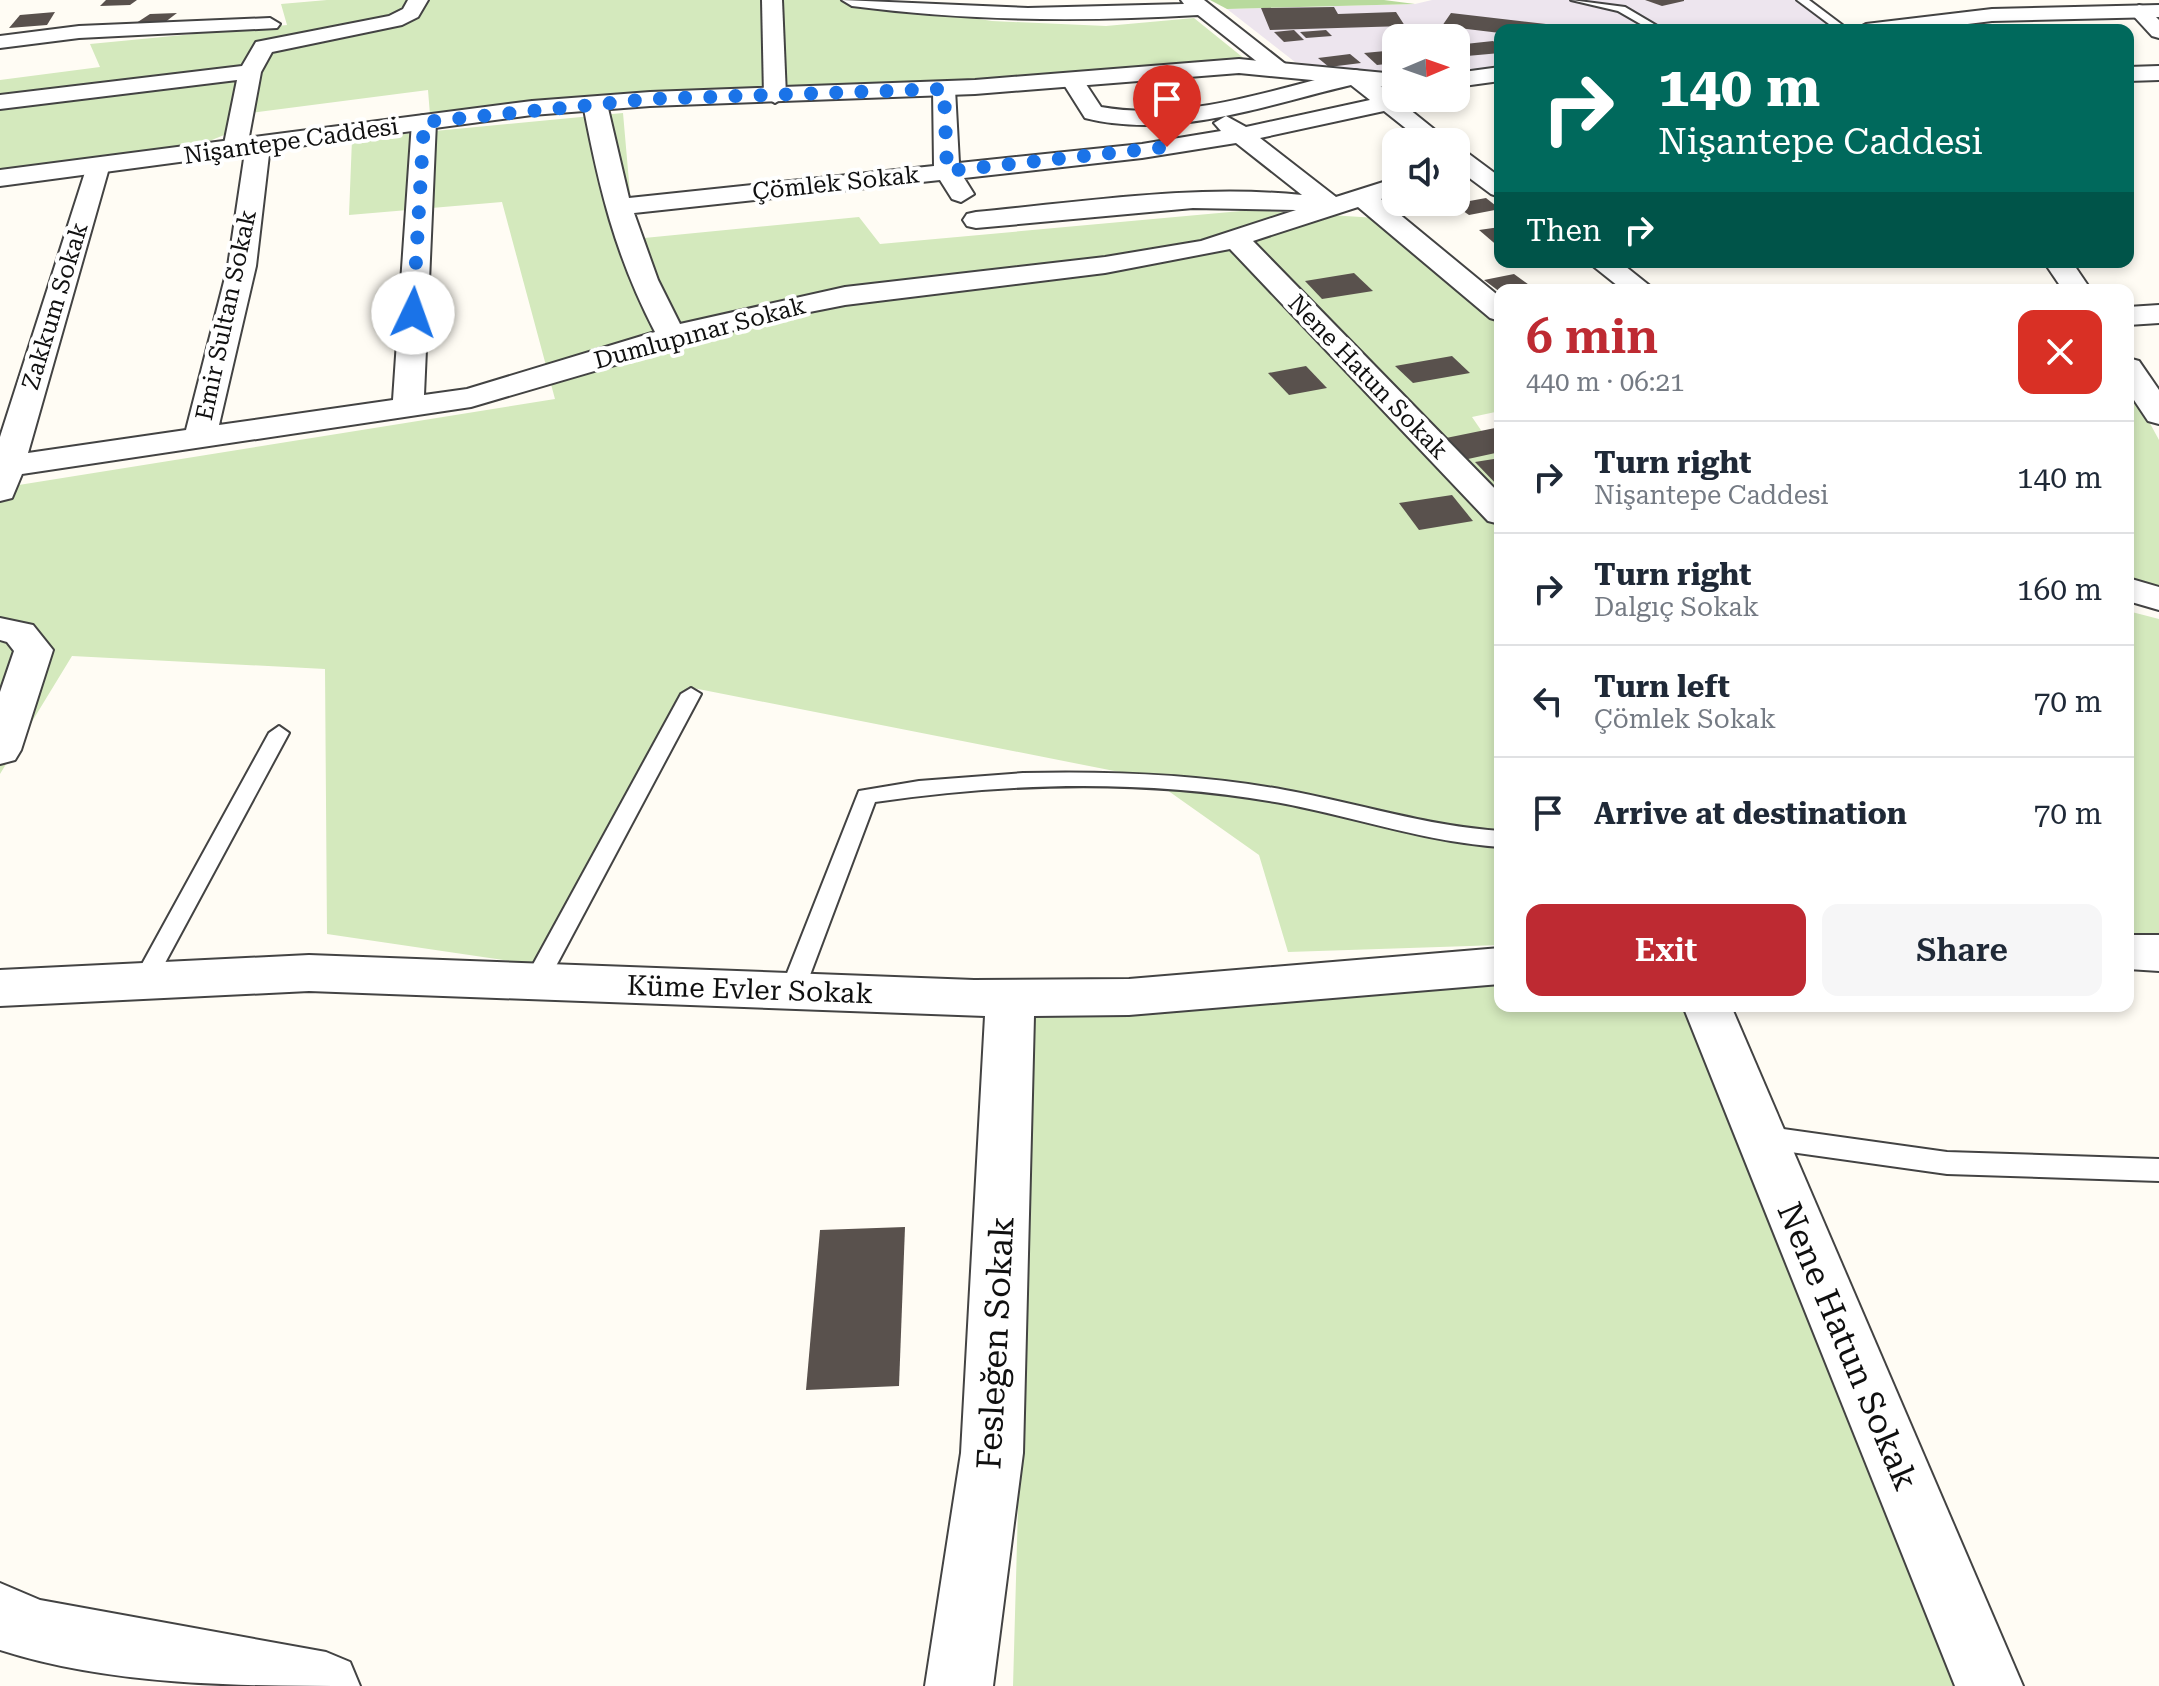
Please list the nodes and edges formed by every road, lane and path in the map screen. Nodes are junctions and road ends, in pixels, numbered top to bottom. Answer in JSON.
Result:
{"nodes":[{"id":1,"x":264,"y":0,"type":"edge"},
{"id":2,"x":418,"y":0,"type":"edge"},
{"id":3,"x":772,"y":0,"type":"edge"},
{"id":4,"x":1576,"y":0,"type":"edge"},
{"id":5,"x":1802,"y":0,"type":"edge"},
{"id":6,"x":861,"y":1,"type":"edge"},
{"id":7,"x":1198,"y":4,"type":"edge"},
{"id":8,"x":205,"y":7,"type":"dead end"},
{"id":9,"x":2149,"y":11,"type":"edge"},
{"id":10,"x":270,"y":24,"type":"junction"},
{"id":11,"x":1648,"y":24,"type":"edge"},
{"id":12,"x":1836,"y":24,"type":"edge"},
{"id":13,"x":1930,"y":24,"type":"edge"},
{"id":14,"x":175,"y":29,"type":"junction"},
{"id":15,"x":2159,"y":32,"type":"edge"},
{"id":16,"x":0,"y":42,"type":"edge"},
{"id":17,"x":264,"y":47,"type":"junction"},
{"id":18,"x":1282,"y":70,"type":"junction"},
{"id":19,"x":250,"y":72,"type":"junction"},
{"id":20,"x":2159,"y":73,"type":"edge"},
{"id":21,"x":2134,"y":74,"type":"edge"},
{"id":22,"x":1494,"y":75,"type":"edge"},
{"id":23,"x":1355,"y":77,"type":"junction"},
{"id":24,"x":1470,"y":78,"type":"edge"},
{"id":25,"x":1072,"y":80,"type":"junction"},
{"id":26,"x":1382,"y":88,"type":"edge"},
{"id":27,"x":944,"y":89,"type":"junction"},
{"id":28,"x":1382,"y":95,"type":"edge"},
{"id":29,"x":775,"y":96,"type":"junction"},
{"id":30,"x":0,"y":102,"type":"edge"},
{"id":31,"x":595,"y":104,"type":"junction"},
{"id":32,"x":1208,"y":109,"type":"junction"},
{"id":33,"x":1410,"y":112,"type":"edge"},
{"id":34,"x":424,"y":122,"type":"junction"},
{"id":35,"x":1425,"y":128,"type":"edge"},
{"id":36,"x":1241,"y":135,"type":"junction"},
{"id":37,"x":247,"y":148,"type":"junction"},
{"id":38,"x":97,"y":168,"type":"junction"},
{"id":39,"x":947,"y":171,"type":"junction"},
{"id":40,"x":1470,"y":172,"type":"edge"},
{"id":41,"x":0,"y":178,"type":"edge"},
{"id":42,"x":1494,"y":186,"type":"edge"},
{"id":43,"x":1382,"y":191,"type":"edge"},
{"id":44,"x":1362,"y":197,"type":"junction"},
{"id":45,"x":616,"y":207,"type":"junction"},
{"id":46,"x":1333,"y":207,"type":"junction"},
{"id":47,"x":1237,"y":240,"type":"junction"},
{"id":48,"x":993,"y":247,"type":"junction"},
{"id":49,"x":1610,"y":268,"type":"edge"},
{"id":50,"x":1633,"y":284,"type":"edge"},
{"id":51,"x":1494,"y":307,"type":"edge"},
{"id":52,"x":2159,"y":314,"type":"edge"},
{"id":53,"x":2134,"y":316,"type":"edge"},
{"id":54,"x":672,"y":337,"type":"junction"},
{"id":55,"x":2134,"y":376,"type":"edge"},
{"id":56,"x":408,"y":408,"type":"junction"},
{"id":57,"x":2159,"y":414,"type":"edge"},
{"id":58,"x":200,"y":437,"type":"junction"},
{"id":59,"x":2,"y":475,"type":"edge"},
{"id":60,"x":1494,"y":508,"type":"edge"},
{"id":61,"x":2134,"y":591,"type":"edge"},
{"id":62,"x":2159,"y":599,"type":"edge"},
{"id":63,"x":0,"y":629,"type":"edge"},
{"id":64,"x":691,"y":694,"type":"dead end"},
{"id":65,"x":279,"y":733,"type":"dead end"},
{"id":66,"x":0,"y":750,"type":"edge"},
{"id":67,"x":1494,"y":839,"type":"edge"},
{"id":68,"x":2134,"y":952,"type":"edge"},
{"id":69,"x":2159,"y":953,"type":"edge"},
{"id":70,"x":1494,"y":967,"type":"edge"},
{"id":71,"x":144,"y":981,"type":"junction"},
{"id":72,"x":536,"y":981,"type":"junction"},
{"id":73,"x":0,"y":988,"type":"edge"},
{"id":74,"x":792,"y":991,"type":"junction"},
{"id":75,"x":1010,"y":998,"type":"junction"},
{"id":76,"x":1709,"y":1012,"type":"edge"},
{"id":77,"x":1761,"y":1137,"type":"junction"},
{"id":78,"x":2159,"y":1170,"type":"edge"},
{"id":79,"x":0,"y":1616,"type":"edge"},
{"id":80,"x":326,"y":1686,"type":"edge"},
{"id":81,"x":959,"y":1686,"type":"edge"},
{"id":82,"x":1989,"y":1686,"type":"edge"}],
"edges":[{"from":1,"to":10,"type":"street"},
{"from":2,"to":17,"type":"street"},
{"from":3,"to":29,"type":"street"},
{"from":4,"to":11,"type":"lane"},
{"from":5,"to":12,"type":"lane"},
{"from":6,"to":7,"type":"street"},
{"from":7,"to":18,"type":"street"},
{"from":8,"to":14,"type":"street"},
{"from":9,"to":13,"type":"street"},
{"from":9,"to":15,"type":"street"},
{"from":10,"to":14,"type":"street"},
{"from":10,"to":17,"type":"street","name":"Emir Sultan Sokak"},
{"from":14,"to":16,"type":"street"},
{"from":17,"to":19,"type":"street","name":"Emir Sultan Sokak"},
{"from":18,"to":23,"type":"street","name":"Nişantepe Caddesi"},
{"from":18,"to":25,"type":"street","name":"Nişantepe Caddesi"},
{"from":19,"to":30,"type":"street"},
{"from":19,"to":37,"type":"street","name":"Emir Sultan Sokak"},
{"from":20,"to":21,"type":"street"},
{"from":22,"to":24,"type":"street"},
{"from":23,"to":26,"type":"street"},
{"from":23,"to":32,"type":"street"},
{"from":25,"to":27,"type":"street","name":"Nişantepe Caddesi"},
{"from":25,"to":32,"type":"street"},
{"from":27,"to":29,"type":"street","name":"Nişantepe Caddesi"},
{"from":27,"to":39,"type":"street"},
{"from":28,"to":36,"type":"street","name":"Çömlek Sokak"},
{"from":29,"to":31,"type":"street","name":"Nişantepe Caddesi"},
{"from":31,"to":34,"type":"street","name":"Nişantepe Caddesi"},
{"from":31,"to":45,"type":"street"},
{"from":32,"to":36,"type":"street"},
{"from":33,"to":35,"type":"street"},
{"from":34,"to":37,"type":"street","name":"Nişantepe Caddesi"},
{"from":34,"to":56,"type":"street"},
{"from":36,"to":39,"type":"street","name":"Çömlek Sokak"},
{"from":36,"to":46,"type":"street"},
{"from":37,"to":38,"type":"street","name":"Nişantepe Caddesi"},
{"from":37,"to":58,"type":"street","name":"Emir Sultan Sokak"},
{"from":38,"to":41,"type":"street","name":"Nişantepe Caddesi"},
{"from":38,"to":59,"type":"street","name":"Zakkum Sokak"},
{"from":39,"to":45,"type":"street","name":"Çömlek Sokak"},
{"from":39,"to":48,"type":"street"},
{"from":40,"to":42,"type":"street"},
{"from":43,"to":44,"type":"street","name":"Dumlupınar Sokak"},
{"from":44,"to":46,"type":"street","name":"Dumlupınar Sokak"},
{"from":44,"to":51,"type":"street"},
{"from":45,"to":54,"type":"street"},
{"from":46,"to":47,"type":"street","name":"Dumlupınar Sokak"},
{"from":46,"to":48,"type":"street"},
{"from":47,"to":48,"type":"street","name":"Dumlupınar Sokak"},
{"from":47,"to":60,"type":"street","name":"Nene Hatun Sokak"},
{"from":48,"to":54,"type":"street","name":"Dumlupınar Sokak"},
{"from":49,"to":50,"type":"street"},
{"from":52,"to":53,"type":"street"},
{"from":54,"to":56,"type":"street","name":"Dumlupınar Sokak"},
{"from":55,"to":57,"type":"street"},
{"from":56,"to":58,"type":"street","name":"Dumlupınar Sokak"},
{"from":58,"to":59,"type":"street","name":"Dumlupınar Sokak"},
{"from":61,"to":62,"type":"street"},
{"from":63,"to":66,"type":"street"},
{"from":64,"to":72,"type":"lane"},
{"from":65,"to":71,"type":"lane"},
{"from":67,"to":74,"type":"lane"},
{"from":68,"to":69,"type":"street"},
{"from":70,"to":75,"type":"street","name":"Küme Evler Sokak"},
{"from":71,"to":72,"type":"street","name":"Küme Evler Sokak"},
{"from":71,"to":73,"type":"street","name":"Küme Evler Sokak"},
{"from":72,"to":74,"type":"street","name":"Küme Evler Sokak"},
{"from":74,"to":75,"type":"street","name":"Küme Evler Sokak"},
{"from":75,"to":81,"type":"street","name":"Fesleğen Sokak"},
{"from":76,"to":77,"type":"street","name":"Nene Hatun Sokak"},
{"from":77,"to":78,"type":"lane"},
{"from":77,"to":82,"type":"street","name":"Nene Hatun Sokak"},
{"from":79,"to":80,"type":"street"}]}
